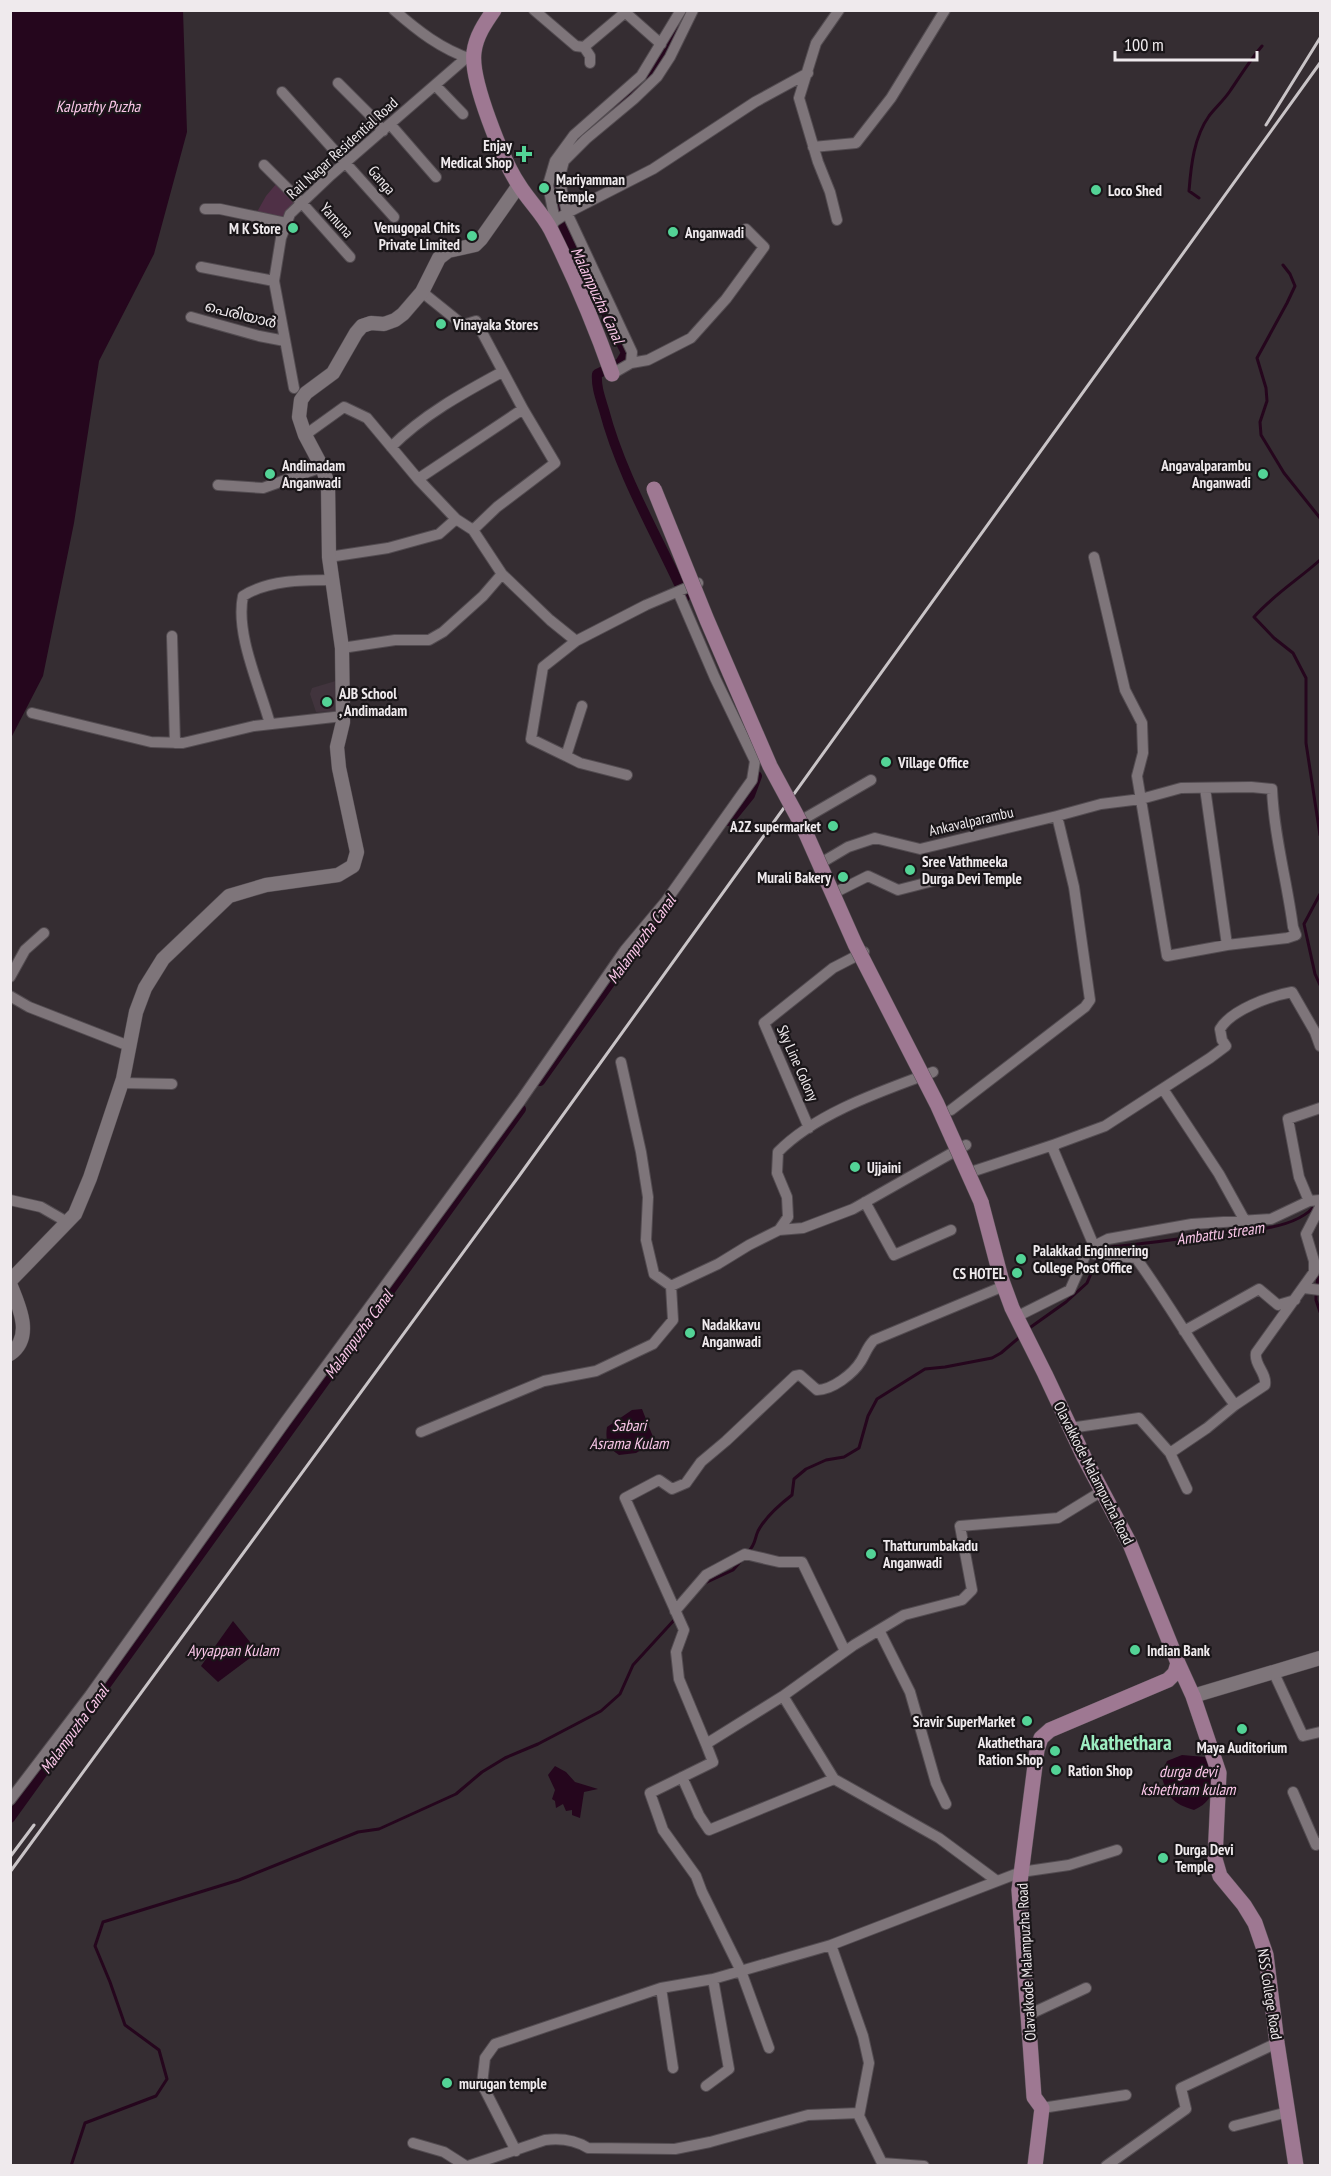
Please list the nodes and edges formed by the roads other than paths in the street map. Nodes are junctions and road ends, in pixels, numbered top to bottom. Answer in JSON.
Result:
{"nodes":[{"id":1,"x":394,"y":10,"type":"edge"},
{"id":2,"x":494,"y":10,"type":"edge"},
{"id":3,"x":534,"y":10,"type":"edge"},
{"id":4,"x":681,"y":10,"type":"edge"},
{"id":5,"x":693,"y":10,"type":"edge"},
{"id":6,"x":839,"y":10,"type":"edge"},
{"id":7,"x":945,"y":10,"type":"edge"},
{"id":8,"x":627,"y":12,"type":"edge"},
{"id":9,"x":661,"y":44,"type":"junction"},
{"id":10,"x":584,"y":47,"type":"junction"},
{"id":11,"x":470,"y":59,"type":"junction"},
{"id":12,"x":590,"y":63,"type":"dead end"},
{"id":13,"x":808,"y":73,"type":"junction"},
{"id":14,"x":338,"y":83,"type":"dead end"},
{"id":15,"x":436,"y":86,"type":"junction"},
{"id":16,"x":282,"y":92,"type":"dead end"},
{"id":17,"x":463,"y":114,"type":"dead end"},
{"id":18,"x":386,"y":128,"type":"junction"},
{"id":19,"x":813,"y":147,"type":"junction"},
{"id":20,"x":346,"y":163,"type":"junction"},
{"id":21,"x":264,"y":165,"type":"dead end"},
{"id":22,"x":436,"y":177,"type":"dead end"},
{"id":23,"x":519,"y":185,"type":"junction"},
{"id":24,"x":302,"y":203,"type":"junction"},
{"id":25,"x":205,"y":209,"type":"dead end"},
{"id":26,"x":567,"y":213,"type":"junction"},
{"id":27,"x":394,"y":217,"type":"dead end"},
{"id":28,"x":837,"y":220,"type":"dead end"},
{"id":29,"x":286,"y":223,"type":"junction"},
{"id":30,"x":552,"y":225,"type":"junction"},
{"id":31,"x":746,"y":229,"type":"dead end"},
{"id":32,"x":350,"y":257,"type":"dead end"},
{"id":33,"x":201,"y":267,"type":"dead end"},
{"id":34,"x":274,"y":281,"type":"junction"},
{"id":35,"x":422,"y":292,"type":"junction"},
{"id":36,"x":190,"y":317,"type":"dead end"},
{"id":37,"x":285,"y":340,"type":"junction"},
{"id":38,"x":631,"y":363,"type":"junction"},
{"id":39,"x":610,"y":368,"type":"joint"},
{"id":40,"x":502,"y":372,"type":"junction"},
{"id":41,"x":294,"y":388,"type":"dead end"},
{"id":42,"x":523,"y":409,"type":"junction"},
{"id":43,"x":305,"y":435,"type":"junction"},
{"id":44,"x":391,"y":447,"type":"junction"},
{"id":45,"x":322,"y":467,"type":"junction"},
{"id":46,"x":418,"y":479,"type":"junction"},
{"id":47,"x":218,"y":484,"type":"dead end"},
{"id":48,"x":654,"y":489,"type":"dead end"},
{"id":49,"x":456,"y":519,"type":"junction"},
{"id":50,"x":473,"y":530,"type":"junction"},
{"id":51,"x":329,"y":557,"type":"junction"},
{"id":52,"x":1094,"y":557,"type":"dead end"},
{"id":53,"x":502,"y":574,"type":"junction"},
{"id":54,"x":332,"y":580,"type":"junction"},
{"id":55,"x":698,"y":583,"type":"dead end"},
{"id":56,"x":680,"y":591,"type":"junction"},
{"id":57,"x":172,"y":636,"type":"dead end"},
{"id":58,"x":576,"y":641,"type":"junction"},
{"id":59,"x":342,"y":648,"type":"junction"},
{"id":60,"x":582,"y":706,"type":"dead end"},
{"id":61,"x":32,"y":713,"type":"dead end"},
{"id":62,"x":344,"y":716,"type":"junction"},
{"id":63,"x":270,"y":724,"type":"junction"},
{"id":64,"x":765,"y":731,"type":"dead end"},
{"id":65,"x":175,"y":743,"type":"junction"},
{"id":66,"x":747,"y":744,"type":"junction"},
{"id":67,"x":566,"y":756,"type":"junction"},
{"id":68,"x":627,"y":775,"type":"dead end"},
{"id":69,"x":871,"y":780,"type":"dead end"},
{"id":70,"x":1205,"y":788,"type":"junction"},
{"id":71,"x":1141,"y":799,"type":"junction"},
{"id":72,"x":1057,"y":816,"type":"junction"},
{"id":73,"x":807,"y":818,"type":"dead end"},
{"id":74,"x":826,"y":860,"type":"dead end"},
{"id":75,"x":941,"y":879,"type":"dead end"},
{"id":76,"x":838,"y":891,"type":"dead end"},
{"id":77,"x":44,"y":933,"type":"dead end"},
{"id":78,"x":1227,"y":945,"type":"junction"},
{"id":79,"x":864,"y":952,"type":"dead end"},
{"id":80,"x":10,"y":977,"type":"edge"},
{"id":81,"x":10,"y":996,"type":"edge"},
{"id":82,"x":129,"y":1046,"type":"junction"},
{"id":83,"x":1320,"y":1046,"type":"edge"},
{"id":84,"x":621,"y":1062,"type":"dead end"},
{"id":85,"x":933,"y":1072,"type":"dead end"},
{"id":86,"x":122,"y":1083,"type":"junction"},
{"id":87,"x":172,"y":1084,"type":"dead end"},
{"id":88,"x":1163,"y":1089,"type":"junction"},
{"id":89,"x":1320,"y":1108,"type":"edge"},
{"id":90,"x":951,"y":1110,"type":"dead end"},
{"id":91,"x":809,"y":1128,"type":"junction"},
{"id":92,"x":1056,"y":1144,"type":"junction"},
{"id":93,"x":966,"y":1145,"type":"dead end"},
{"id":94,"x":974,"y":1171,"type":"dead end"},
{"id":95,"x":10,"y":1200,"type":"edge"},
{"id":96,"x":865,"y":1202,"type":"junction"},
{"id":97,"x":1315,"y":1203,"type":"edge"},
{"id":98,"x":1245,"y":1221,"type":"junction"},
{"id":99,"x":67,"y":1222,"type":"junction"},
{"id":100,"x":779,"y":1230,"type":"junction"},
{"id":101,"x":951,"y":1230,"type":"dead end"},
{"id":102,"x":1092,"y":1250,"type":"junction"},
{"id":103,"x":10,"y":1283,"type":"edge"},
{"id":104,"x":1004,"y":1286,"type":"junction"},
{"id":105,"x":671,"y":1287,"type":"junction"},
{"id":106,"x":1313,"y":1289,"type":"edge"},
{"id":107,"x":1296,"y":1300,"type":"junction"},
{"id":108,"x":1021,"y":1327,"type":"junction"},
{"id":109,"x":1184,"y":1331,"type":"junction"},
{"id":110,"x":10,"y":1354,"type":"edge"},
{"id":111,"x":1235,"y":1405,"type":"junction"},
{"id":112,"x":1070,"y":1428,"type":"junction"},
{"id":113,"x":421,"y":1432,"type":"dead end"},
{"id":114,"x":1170,"y":1453,"type":"junction"},
{"id":115,"x":1187,"y":1490,"type":"dead end"},
{"id":116,"x":1102,"y":1491,"type":"junction"},
{"id":117,"x":675,"y":1611,"type":"junction"},
{"id":118,"x":879,"y":1630,"type":"junction"},
{"id":119,"x":845,"y":1651,"type":"junction"},
{"id":120,"x":1320,"y":1658,"type":"edge"},
{"id":121,"x":1178,"y":1663,"type":"junction"},
{"id":122,"x":1273,"y":1671,"type":"junction"},
{"id":123,"x":783,"y":1696,"type":"junction"},
{"id":124,"x":1193,"y":1696,"type":"junction"},
{"id":125,"x":1320,"y":1732,"type":"edge"},
{"id":126,"x":706,"y":1744,"type":"junction"},
{"id":127,"x":682,"y":1777,"type":"junction"},
{"id":128,"x":834,"y":1779,"type":"junction"},
{"id":129,"x":1293,"y":1792,"type":"dead end"},
{"id":130,"x":10,"y":1800,"type":"edge"},
{"id":131,"x":946,"y":1804,"type":"dead end"},
{"id":132,"x":1320,"y":1843,"type":"edge"},
{"id":133,"x":1117,"y":1850,"type":"dead end"},
{"id":134,"x":1021,"y":1872,"type":"junction"},
{"id":135,"x":997,"y":1881,"type":"junction"},
{"id":136,"x":831,"y":1945,"type":"junction"},
{"id":137,"x":741,"y":1971,"type":"junction"},
{"id":138,"x":713,"y":1978,"type":"junction"},
{"id":139,"x":661,"y":1988,"type":"junction"},
{"id":140,"x":1086,"y":1988,"type":"dead end"},
{"id":141,"x":1028,"y":2015,"type":"junction"},
{"id":142,"x":1277,"y":2043,"type":"junction"},
{"id":143,"x":769,"y":2048,"type":"dead end"},
{"id":144,"x":673,"y":2068,"type":"dead end"},
{"id":145,"x":706,"y":2086,"type":"dead end"},
{"id":146,"x":1126,"y":2095,"type":"dead end"},
{"id":147,"x":1042,"y":2108,"type":"junction"},
{"id":148,"x":1288,"y":2112,"type":"junction"},
{"id":149,"x":859,"y":2113,"type":"junction"},
{"id":150,"x":1234,"y":2126,"type":"dead end"},
{"id":151,"x":414,"y":2143,"type":"dead end"},
{"id":152,"x":516,"y":2151,"type":"junction"},
{"id":153,"x":882,"y":2164,"type":"edge"},
{"id":154,"x":1114,"y":2164,"type":"edge"},
{"id":155,"x":467,"y":2166,"type":"edge"},
{"id":156,"x":924,"y":2166,"type":"edge"},
{"id":157,"x":1035,"y":2166,"type":"edge"},
{"id":158,"x":1296,"y":2166,"type":"edge"}],
"edges":[{"from":1,"to":11,"type":"street"},
{"from":2,"to":11,"type":"main road"},
{"from":3,"to":10,"type":"street"},
{"from":4,"to":9,"type":"street"},
{"from":5,"to":26,"type":"street"},
{"from":6,"to":13,"type":"street"},
{"from":7,"to":19,"type":"street"},
{"from":8,"to":9,"type":"street"},
{"from":8,"to":10,"type":"street"},
{"from":9,"to":30,"type":"street"},
{"from":10,"to":12,"type":"street"},
{"from":11,"to":15,"type":"street","name":"Rail Nagar Residential Road"},
{"from":11,"to":23,"type":"main road"},
{"from":13,"to":19,"type":"street"},
{"from":13,"to":26,"type":"street"},
{"from":14,"to":18,"type":"street"},
{"from":15,"to":17,"type":"street"},
{"from":15,"to":18,"type":"street","name":"Rail Nagar Residential Road"},
{"from":16,"to":20,"type":"street","name":"Ganga"},
{"from":18,"to":20,"type":"street","name":"Rail Nagar Residential Road"},
{"from":18,"to":22,"type":"street"},
{"from":19,"to":28,"type":"street"},
{"from":20,"to":24,"type":"street","name":"Rail Nagar Residential Road"},
{"from":20,"to":27,"type":"street","name":"Ganga"},
{"from":21,"to":24,"type":"street","name":"Yamuna"},
{"from":23,"to":30,"type":"main road"},
{"from":23,"to":35,"type":"street"},
{"from":24,"to":29,"type":"street","name":"Rail Nagar Residential Road"},
{"from":24,"to":32,"type":"street","name":"Yamuna"},
{"from":25,"to":29,"type":"street"},
{"from":26,"to":30,"type":"street"},
{"from":26,"to":38,"type":"street"},
{"from":29,"to":34,"type":"street","name":"Rail Nagar Residential Road"},
{"from":30,"to":39,"type":"main road"},
{"from":31,"to":38,"type":"street"},
{"from":33,"to":34,"type":"street"},
{"from":34,"to":37,"type":"street","name":"Rail Nagar Residential Road"},
{"from":35,"to":40,"type":"street"},
{"from":35,"to":43,"type":"street"},
{"from":36,"to":37,"type":"street","name":"പെരിയാർ"},
{"from":37,"to":41,"type":"street","name":"Rail Nagar Residential Road"},
{"from":38,"to":39,"type":"street"},
{"from":40,"to":42,"type":"street"},
{"from":40,"to":44,"type":"street"},
{"from":42,"to":46,"type":"street"},
{"from":42,"to":50,"type":"street"},
{"from":43,"to":44,"type":"street"},
{"from":43,"to":45,"type":"street"},
{"from":44,"to":46,"type":"street"},
{"from":45,"to":47,"type":"street"},
{"from":45,"to":51,"type":"street"},
{"from":46,"to":49,"type":"street"},
{"from":48,"to":104,"type":"main road","name":"Olavakkode Malampuzha Road","bridge":true},
{"from":49,"to":50,"type":"street"},
{"from":49,"to":51,"type":"street"},
{"from":50,"to":53,"type":"street"},
{"from":51,"to":54,"type":"street"},
{"from":52,"to":71,"type":"street"},
{"from":53,"to":58,"type":"street"},
{"from":53,"to":59,"type":"street"},
{"from":54,"to":59,"type":"street"},
{"from":54,"to":63,"type":"street"},
{"from":55,"to":56,"type":"street"},
{"from":56,"to":58,"type":"street"},
{"from":56,"to":66,"type":"street"},
{"from":57,"to":65,"type":"street"},
{"from":58,"to":67,"type":"street"},
{"from":59,"to":62,"type":"street"},
{"from":60,"to":67,"type":"street"},
{"from":61,"to":65,"type":"street"},
{"from":62,"to":63,"type":"street"},
{"from":62,"to":82,"type":"street"},
{"from":63,"to":65,"type":"street"},
{"from":64,"to":66,"type":"street"},
{"from":66,"to":130,"type":"street"},
{"from":67,"to":68,"type":"street"},
{"from":69,"to":73,"type":"street"},
{"from":70,"to":71,"type":"street","name":"Ankavalparambu"},
{"from":70,"to":78,"type":"street"},
{"from":70,"to":78,"type":"street","name":"Ankavalparambu"},
{"from":71,"to":72,"type":"street","name":"Ankavalparambu"},
{"from":71,"to":78,"type":"street"},
{"from":72,"to":74,"type":"street","name":"Ankavalparambu"},
{"from":72,"to":90,"type":"street"},
{"from":75,"to":76,"type":"street"},
{"from":77,"to":80,"type":"street"},
{"from":79,"to":91,"type":"street","name":"Sky Line Colony"},
{"from":81,"to":82,"type":"street"},
{"from":82,"to":86,"type":"street"},
{"from":83,"to":88,"type":"street"},
{"from":84,"to":105,"type":"street"},
{"from":85,"to":91,"type":"street"},
{"from":86,"to":87,"type":"street"},
{"from":86,"to":99,"type":"street"},
{"from":88,"to":92,"type":"street"},
{"from":88,"to":98,"type":"street"},
{"from":89,"to":97,"type":"street"},
{"from":91,"to":100,"type":"street"},
{"from":92,"to":94,"type":"street"},
{"from":92,"to":102,"type":"street"},
{"from":93,"to":96,"type":"street"},
{"from":95,"to":99,"type":"street"},
{"from":96,"to":100,"type":"street"},
{"from":96,"to":101,"type":"street"},
{"from":97,"to":98,"type":"street"},
{"from":97,"to":106,"type":"street"},
{"from":98,"to":102,"type":"street"},
{"from":99,"to":103,"type":"street"},
{"from":100,"to":105,"type":"street"},
{"from":102,"to":108,"type":"street"},
{"from":102,"to":109,"type":"street"},
{"from":103,"to":110,"type":"street"},
{"from":104,"to":108,"type":"main road","name":"Olavakkode Malampuzha Road"},
{"from":104,"to":117,"type":"street"},
{"from":105,"to":113,"type":"street"},
{"from":106,"to":107,"type":"street"},
{"from":107,"to":109,"type":"street"},
{"from":107,"to":111,"type":"street"},
{"from":108,"to":112,"type":"main road","name":"Olavakkode Malampuzha Road"},
{"from":109,"to":111,"type":"street"},
{"from":111,"to":114,"type":"street"},
{"from":112,"to":114,"type":"street"},
{"from":112,"to":116,"type":"main road","name":"Olavakkode Malampuzha Road"},
{"from":114,"to":115,"type":"street"},
{"from":116,"to":118,"type":"street"},
{"from":116,"to":121,"type":"main road","name":"Olavakkode Malampuzha Road"},
{"from":117,"to":119,"type":"street"},
{"from":117,"to":126,"type":"street"},
{"from":118,"to":119,"type":"street"},
{"from":118,"to":131,"type":"street"},
{"from":119,"to":123,"type":"street"},
{"from":120,"to":122,"type":"street"},
{"from":121,"to":124,"type":"main road","name":"NSS College Road"},
{"from":121,"to":134,"type":"main road","name":"Olavakkode Malampuzha Road"},
{"from":122,"to":124,"type":"street"},
{"from":122,"to":125,"type":"street"},
{"from":123,"to":126,"type":"street"},
{"from":123,"to":128,"type":"street"},
{"from":124,"to":142,"type":"main road","name":"NSS College Road"},
{"from":126,"to":127,"type":"street"},
{"from":127,"to":128,"type":"street"},
{"from":127,"to":137,"type":"street"},
{"from":128,"to":135,"type":"street"},
{"from":129,"to":132,"type":"street"},
{"from":133,"to":134,"type":"street"},
{"from":134,"to":135,"type":"street"},
{"from":134,"to":141,"type":"main road","name":"Olavakkode Malampuzha Road"},
{"from":135,"to":136,"type":"street"},
{"from":136,"to":137,"type":"street"},
{"from":136,"to":149,"type":"street"},
{"from":137,"to":138,"type":"street"},
{"from":137,"to":143,"type":"street"},
{"from":138,"to":139,"type":"street"},
{"from":138,"to":145,"type":"street"},
{"from":139,"to":144,"type":"street"},
{"from":139,"to":152,"type":"street"},
{"from":140,"to":141,"type":"street"},
{"from":141,"to":147,"type":"main road","name":"Olavakkode Malampuzha Road"},
{"from":142,"to":148,"type":"main road","name":"NSS College Road"},
{"from":142,"to":154,"type":"street"},
{"from":146,"to":147,"type":"street"},
{"from":147,"to":157,"type":"main road","name":"Olavakkode Malampuzha Road"},
{"from":148,"to":150,"type":"street"},
{"from":148,"to":158,"type":"main road","name":"NSS College Road"},
{"from":149,"to":152,"type":"street"},
{"from":149,"to":153,"type":"street"},
{"from":151,"to":155,"type":"street"},
{"from":152,"to":155,"type":"street"},
{"from":153,"to":156,"type":"street"}]}
